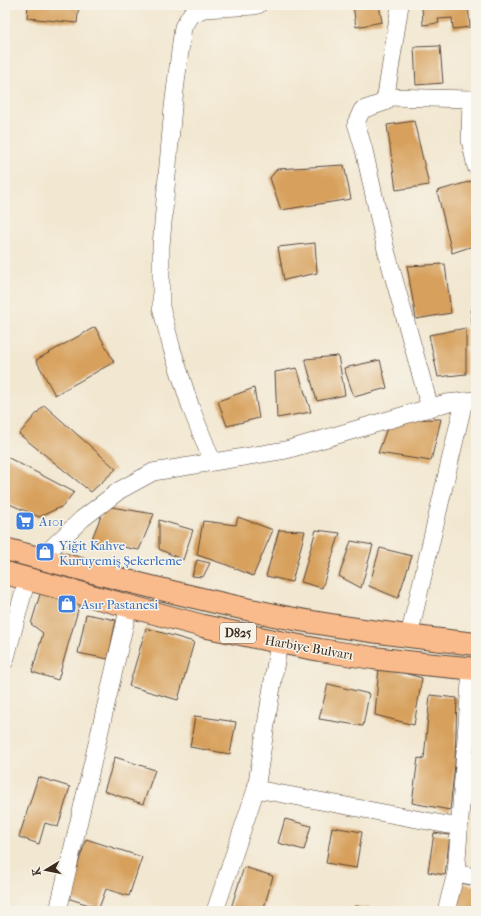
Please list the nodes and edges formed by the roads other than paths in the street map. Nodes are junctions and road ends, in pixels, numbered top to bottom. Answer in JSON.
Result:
{"nodes":[{"id":1,"x":258,"y":5,"type":"edge"},
{"id":2,"x":400,"y":5,"type":"edge"},
{"id":3,"x":190,"y":10,"type":"edge"},
{"id":4,"x":385,"y":97,"type":"junction"},
{"id":5,"x":474,"y":100,"type":"edge"},
{"id":6,"x":476,"y":167,"type":"edge"},
{"id":7,"x":470,"y":400,"type":"edge"},
{"id":8,"x":430,"y":408,"type":"junction"},
{"id":9,"x":212,"y":461,"type":"junction"},
{"id":10,"x":5,"y":550,"type":"edge"},
{"id":11,"x":40,"y":559,"type":"junction"},
{"id":12,"x":5,"y":573,"type":"edge"},
{"id":13,"x":27,"y":579,"type":"junction"},
{"id":14,"x":129,"y":606,"type":"junction"},
{"id":15,"x":409,"y":636,"type":"junction"},
{"id":16,"x":280,"y":642,"type":"junction"},
{"id":17,"x":476,"y":644,"type":"edge"},
{"id":18,"x":5,"y":662,"type":"edge"},
{"id":19,"x":473,"y":669,"type":"edge"},
{"id":20,"x":256,"y":789,"type":"junction"},
{"id":21,"x":459,"y":827,"type":"junction"},
{"id":22,"x":456,"y":873,"type":"junction"},
{"id":23,"x":476,"y":877,"type":"edge"},
{"id":24,"x":58,"y":911,"type":"edge"},
{"id":25,"x":215,"y":911,"type":"edge"},
{"id":26,"x":446,"y":911,"type":"edge"}],
"edges":[{"from":1,"to":3,"type":"street"},
{"from":2,"to":4,"type":"street"},
{"from":3,"to":9,"type":"street"},
{"from":4,"to":5,"type":"street"},
{"from":4,"to":8,"type":"street"},
{"from":5,"to":6,"type":"street"},
{"from":7,"to":8,"type":"street"},
{"from":7,"to":15,"type":"street"},
{"from":8,"to":9,"type":"street"},
{"from":9,"to":11,"type":"street"},
{"from":10,"to":11,"type":"main road","name":"Harbiye Bulvarı","number":"D825"},
{"from":11,"to":15,"type":"main road","name":"Harbiye Bulvarı","number":"D825"},
{"from":12,"to":13,"type":"main road","name":"Harbiye Bulvarı","number":"D825"},
{"from":13,"to":14,"type":"main road","name":"Harbiye Bulvarı","number":"D825"},
{"from":13,"to":18,"type":"street"},
{"from":14,"to":16,"type":"main road","name":"Harbiye Bulvarı","number":"D825"},
{"from":14,"to":24,"type":"street"},
{"from":15,"to":17,"type":"main road","name":"Harbiye Bulvarı","number":"D825"},
{"from":16,"to":19,"type":"main road","name":"Harbiye Bulvarı","number":"D825"},
{"from":16,"to":20,"type":"street"},
{"from":19,"to":21,"type":"street"},
{"from":20,"to":21,"type":"street"},
{"from":20,"to":25,"type":"street"},
{"from":21,"to":22,"type":"street"},
{"from":22,"to":23,"type":"street"},
{"from":22,"to":26,"type":"street"}]}
